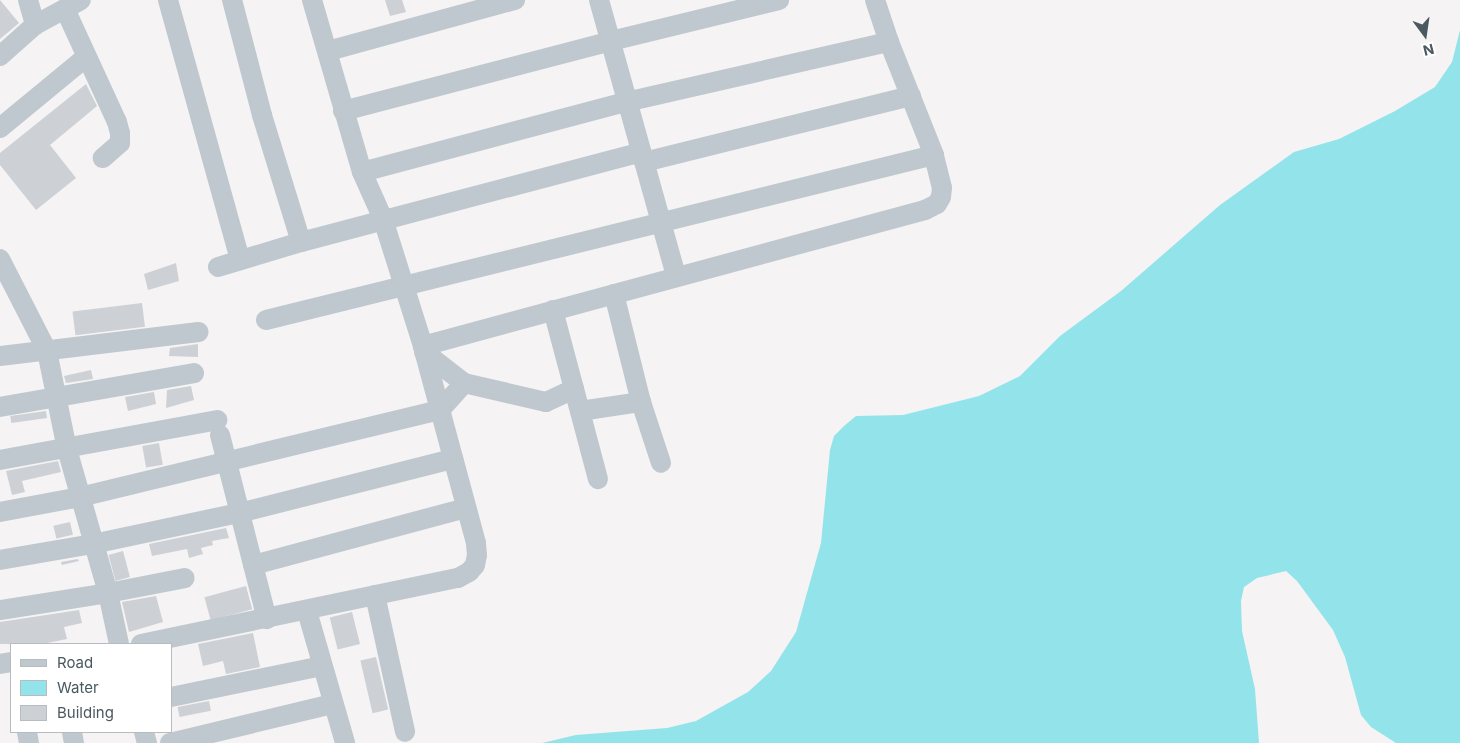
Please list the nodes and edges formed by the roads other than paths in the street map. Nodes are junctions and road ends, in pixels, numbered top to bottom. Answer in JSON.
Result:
{"nodes":[{"id":1,"x":28,"y":0,"type":"edge"},
{"id":2,"x":168,"y":0,"type":"edge"},
{"id":3,"x":232,"y":0,"type":"edge"},
{"id":4,"x":312,"y":0,"type":"edge"},
{"id":5,"x":515,"y":0,"type":"edge"},
{"id":6,"x":598,"y":0,"type":"edge"},
{"id":7,"x":779,"y":0,"type":"edge"},
{"id":8,"x":875,"y":0,"type":"edge"},
{"id":9,"x":73,"y":4,"type":"edge"},
{"id":10,"x":35,"y":25,"type":"junction"},
{"id":11,"x":611,"y":41,"type":"junction"},
{"id":12,"x":889,"y":42,"type":"junction"},
{"id":13,"x":328,"y":51,"type":"junction"},
{"id":14,"x":0,"y":56,"type":"edge"},
{"id":15,"x":86,"y":57,"type":"junction"},
{"id":16,"x":910,"y":96,"type":"junction"},
{"id":17,"x":626,"y":102,"type":"junction"},
{"id":18,"x":343,"y":112,"type":"junction"},
{"id":19,"x":0,"y":128,"type":"edge"},
{"id":20,"x":934,"y":154,"type":"junction"},
{"id":21,"x":642,"y":157,"type":"junction"},
{"id":22,"x":103,"y":158,"type":"dead end"},
{"id":23,"x":362,"y":172,"type":"junction"},
{"id":24,"x":383,"y":219,"type":"junction"},
{"id":25,"x":662,"y":222,"type":"junction"},
{"id":26,"x":301,"y":242,"type":"junction"},
{"id":27,"x":0,"y":259,"type":"edge"},
{"id":28,"x":240,"y":260,"type":"junction"},
{"id":29,"x":218,"y":267,"type":"dead end"},
{"id":30,"x":676,"y":276,"type":"junction"},
{"id":31,"x":405,"y":286,"type":"junction"},
{"id":32,"x":614,"y":294,"type":"junction"},
{"id":33,"x":553,"y":310,"type":"junction"},
{"id":34,"x":266,"y":320,"type":"dead end"},
{"id":35,"x":200,"y":332,"type":"dead end"},
{"id":36,"x":424,"y":349,"type":"junction"},
{"id":37,"x":47,"y":351,"type":"junction"},
{"id":38,"x":0,"y":356,"type":"edge"},
{"id":39,"x":194,"y":373,"type":"dead end"},
{"id":40,"x":464,"y":383,"type":"junction"},
{"id":41,"x":574,"y":389,"type":"junction"},
{"id":42,"x":57,"y":397,"type":"junction"},
{"id":43,"x":641,"y":402,"type":"junction"},
{"id":44,"x":0,"y":407,"type":"edge"},
{"id":45,"x":440,"y":410,"type":"junction"},
{"id":46,"x":580,"y":411,"type":"junction"},
{"id":47,"x":67,"y":449,"type":"junction"},
{"id":48,"x":453,"y":459,"type":"junction"},
{"id":49,"x":0,"y":460,"type":"edge"},
{"id":50,"x":227,"y":463,"type":"junction"},
{"id":51,"x":661,"y":463,"type":"dead end"},
{"id":52,"x":598,"y":480,"type":"dead end"},
{"id":53,"x":80,"y":497,"type":"junction"},
{"id":54,"x":466,"y":508,"type":"junction"},
{"id":55,"x":0,"y":512,"type":"edge"},
{"id":56,"x":239,"y":513,"type":"junction"},
{"id":57,"x":93,"y":544,"type":"junction"},
{"id":58,"x":0,"y":560,"type":"edge"},
{"id":59,"x":253,"y":565,"type":"junction"},
{"id":60,"x":185,"y":578,"type":"dead end"},
{"id":61,"x":108,"y":593,"type":"junction"},
{"id":62,"x":375,"y":595,"type":"junction"},
{"id":63,"x":0,"y":610,"type":"edge"},
{"id":64,"x":307,"y":611,"type":"junction"},
{"id":65,"x":267,"y":619,"type":"junction"},
{"id":66,"x":119,"y":643,"type":"edge"},
{"id":67,"x":146,"y":643,"type":"edge"},
{"id":68,"x":322,"y":666,"type":"junction"},
{"id":69,"x":172,"y":697,"type":"edge"},
{"id":70,"x":333,"y":704,"type":"junction"},
{"id":71,"x":404,"y":732,"type":"dead end"},
{"id":72,"x":170,"y":743,"type":"edge"},
{"id":73,"x":345,"y":743,"type":"edge"}],
"edges":[{"from":1,"to":10,"type":"street"},
{"from":2,"to":28,"type":"street"},
{"from":3,"to":26,"type":"street"},
{"from":4,"to":13,"type":"street"},
{"from":5,"to":13,"type":"street"},
{"from":6,"to":11,"type":"street"},
{"from":7,"to":11,"type":"street"},
{"from":8,"to":12,"type":"street"},
{"from":9,"to":10,"type":"street"},
{"from":9,"to":15,"type":"street"},
{"from":10,"to":14,"type":"street"},
{"from":11,"to":17,"type":"street"},
{"from":11,"to":18,"type":"street"},
{"from":12,"to":16,"type":"street"},
{"from":12,"to":17,"type":"street"},
{"from":13,"to":18,"type":"street"},
{"from":15,"to":19,"type":"street"},
{"from":15,"to":22,"type":"street"},
{"from":16,"to":20,"type":"street"},
{"from":16,"to":21,"type":"street"},
{"from":17,"to":21,"type":"street"},
{"from":17,"to":23,"type":"street"},
{"from":18,"to":23,"type":"street"},
{"from":20,"to":25,"type":"street"},
{"from":20,"to":30,"type":"street"},
{"from":21,"to":24,"type":"street"},
{"from":21,"to":25,"type":"street"},
{"from":23,"to":24,"type":"street"},
{"from":24,"to":26,"type":"street"},
{"from":24,"to":31,"type":"street"},
{"from":25,"to":30,"type":"street"},
{"from":25,"to":31,"type":"street"},
{"from":26,"to":28,"type":"street"},
{"from":27,"to":37,"type":"street"},
{"from":28,"to":29,"type":"street"},
{"from":30,"to":32,"type":"street"},
{"from":31,"to":34,"type":"street"},
{"from":31,"to":36,"type":"street"},
{"from":32,"to":33,"type":"street"},
{"from":32,"to":43,"type":"street"},
{"from":33,"to":36,"type":"street"},
{"from":33,"to":41,"type":"street"},
{"from":35,"to":37,"type":"street"},
{"from":36,"to":40,"type":"street"},
{"from":36,"to":45,"type":"street"},
{"from":37,"to":38,"type":"street"},
{"from":37,"to":42,"type":"street"},
{"from":39,"to":42,"type":"street"},
{"from":40,"to":41,"type":"street"},
{"from":40,"to":45,"type":"street"},
{"from":41,"to":46,"type":"street"},
{"from":42,"to":44,"type":"street"},
{"from":42,"to":47,"type":"street"},
{"from":43,"to":46,"type":"street"},
{"from":43,"to":51,"type":"street"},
{"from":45,"to":48,"type":"street"},
{"from":45,"to":50,"type":"street"},
{"from":46,"to":52,"type":"street"},
{"from":47,"to":49,"type":"street"},
{"from":47,"to":50,"type":"street"},
{"from":47,"to":53,"type":"street"},
{"from":48,"to":54,"type":"street"},
{"from":48,"to":56,"type":"street"},
{"from":50,"to":53,"type":"street"},
{"from":50,"to":56,"type":"street"},
{"from":53,"to":55,"type":"street"},
{"from":53,"to":57,"type":"street"},
{"from":54,"to":59,"type":"street"},
{"from":54,"to":62,"type":"street"},
{"from":56,"to":57,"type":"street"},
{"from":56,"to":59,"type":"street"},
{"from":57,"to":58,"type":"street"},
{"from":57,"to":61,"type":"street"},
{"from":59,"to":65,"type":"street"},
{"from":60,"to":61,"type":"street"},
{"from":61,"to":63,"type":"street"},
{"from":61,"to":66,"type":"street"},
{"from":62,"to":64,"type":"street"},
{"from":62,"to":71,"type":"street"},
{"from":64,"to":65,"type":"street"},
{"from":64,"to":68,"type":"street"},
{"from":65,"to":67,"type":"street"},
{"from":68,"to":69,"type":"street"},
{"from":68,"to":70,"type":"street"},
{"from":70,"to":72,"type":"street"},
{"from":70,"to":73,"type":"street"}]}
